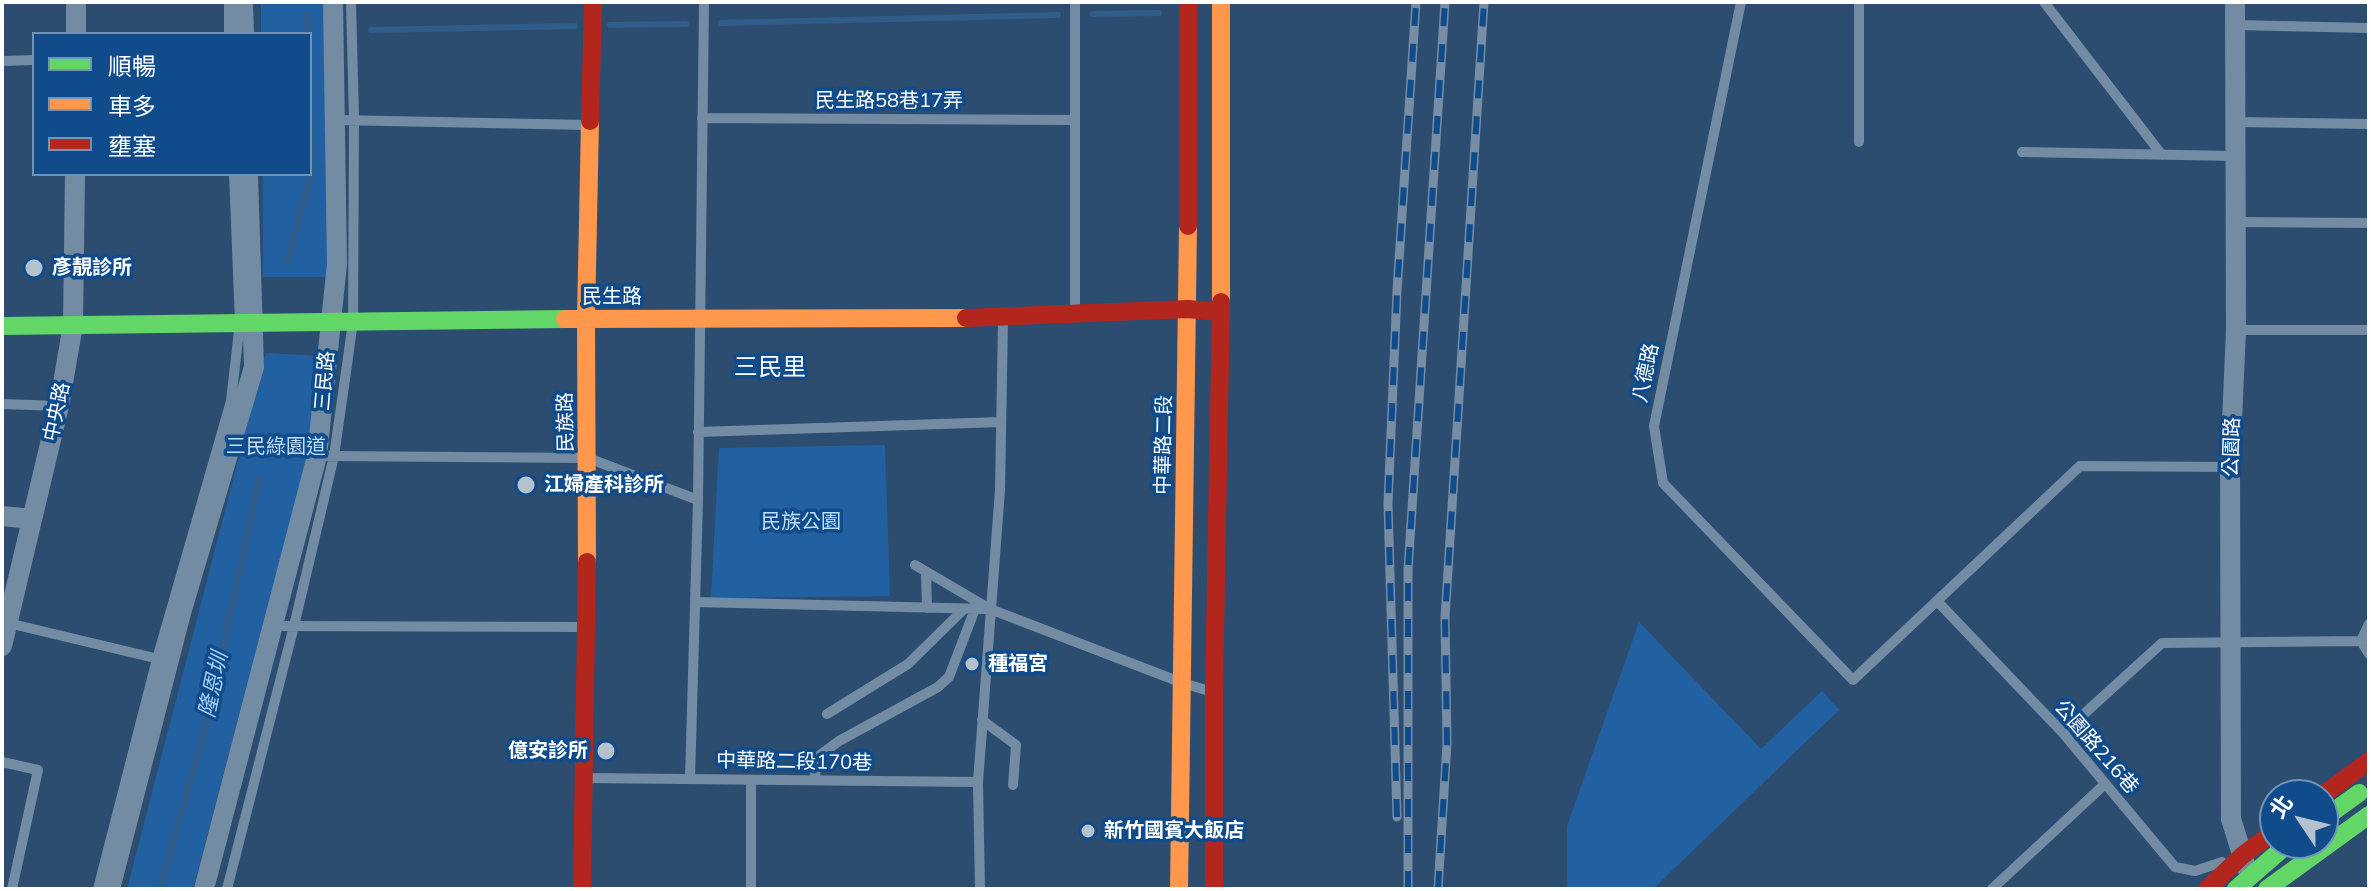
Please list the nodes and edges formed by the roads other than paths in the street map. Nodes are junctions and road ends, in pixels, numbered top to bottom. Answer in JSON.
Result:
{"nodes":[{"id":1,"x":76,"y":2,"type":"edge"},
{"id":2,"x":229,"y":2,"type":"edge"},
{"id":3,"x":243,"y":2,"type":"edge"},
{"id":4,"x":333,"y":2,"type":"edge"},
{"id":5,"x":351,"y":2,"type":"edge"},
{"id":6,"x":593,"y":2,"type":"edge"},
{"id":7,"x":704,"y":2,"type":"edge"},
{"id":8,"x":1075,"y":2,"type":"edge"},
{"id":9,"x":1188,"y":2,"type":"edge"},
{"id":10,"x":1221,"y":2,"type":"edge"},
{"id":11,"x":1741,"y":2,"type":"edge"},
{"id":12,"x":1859,"y":2,"type":"edge"},
{"id":13,"x":2044,"y":2,"type":"edge"},
{"id":14,"x":2235,"y":2,"type":"edge"},
{"id":15,"x":2235,"y":25,"type":"junction"},
{"id":16,"x":2369,"y":28,"type":"edge"},
{"id":17,"x":76,"y":32,"type":"edge"},
{"id":18,"x":229,"y":32,"type":"edge"},
{"id":19,"x":244,"y":32,"type":"edge"},
{"id":20,"x":32,"y":60,"type":"edge"},
{"id":21,"x":2,"y":61,"type":"edge"},
{"id":22,"x":702,"y":118,"type":"junction"},
{"id":23,"x":345,"y":119,"type":"junction"},
{"id":24,"x":1075,"y":120,"type":"junction"},
{"id":25,"x":2235,"y":122,"type":"junction"},
{"id":26,"x":2369,"y":124,"type":"edge"},
{"id":27,"x":590,"y":125,"type":"junction"},
{"id":28,"x":1859,"y":142,"type":"dead end"},
{"id":29,"x":2022,"y":152,"type":"dead end"},
{"id":30,"x":2162,"y":155,"type":"junction"},
{"id":31,"x":2234,"y":156,"type":"junction"},
{"id":32,"x":75,"y":176,"type":"edge"},
{"id":33,"x":234,"y":176,"type":"edge"},
{"id":34,"x":248,"y":176,"type":"edge"},
{"id":35,"x":2235,"y":222,"type":"junction"},
{"id":36,"x":2369,"y":223,"type":"edge"},
{"id":37,"x":1188,"y":309,"type":"junction"},
{"id":38,"x":1221,"y":312,"type":"junction"},
{"id":39,"x":1075,"y":314,"type":"junction"},
{"id":40,"x":699,"y":318,"type":"junction"},
{"id":41,"x":1003,"y":318,"type":"junction"},
{"id":42,"x":586,"y":319,"type":"junction"},
{"id":43,"x":353,"y":321,"type":"junction"},
{"id":44,"x":246,"y":322,"type":"junction"},
{"id":45,"x":330,"y":322,"type":"junction"},
{"id":46,"x":73,"y":325,"type":"junction"},
{"id":47,"x":2,"y":326,"type":"edge"},
{"id":48,"x":2236,"y":330,"type":"junction"},
{"id":49,"x":2369,"y":330,"type":"edge"},
{"id":50,"x":2,"y":404,"type":"edge"},
{"id":51,"x":59,"y":406,"type":"junction"},
{"id":52,"x":1001,"y":422,"type":"junction"},
{"id":53,"x":698,"y":432,"type":"junction"},
{"id":54,"x":326,"y":456,"type":"junction"},
{"id":55,"x":588,"y":458,"type":"junction"},
{"id":56,"x":2230,"y":467,"type":"junction"},
{"id":57,"x":698,"y":500,"type":"junction"},
{"id":58,"x":2,"y":516,"type":"edge"},
{"id":59,"x":32,"y":519,"type":"junction"},
{"id":60,"x":915,"y":565,"type":"dead end"},
{"id":61,"x":926,"y":572,"type":"junction"},
{"id":62,"x":1937,"y":601,"type":"junction"},
{"id":63,"x":695,"y":602,"type":"junction"},
{"id":64,"x":927,"y":608,"type":"junction"},
{"id":65,"x":970,"y":609,"type":"junction"},
{"id":66,"x":990,"y":609,"type":"junction"},
{"id":67,"x":8,"y":623,"type":"junction"},
{"id":68,"x":2369,"y":624,"type":"edge"},
{"id":69,"x":271,"y":626,"type":"junction"},
{"id":70,"x":294,"y":626,"type":"junction"},
{"id":71,"x":585,"y":627,"type":"junction"},
{"id":72,"x":2361,"y":641,"type":"junction"},
{"id":73,"x":2231,"y":643,"type":"junction"},
{"id":74,"x":2,"y":646,"type":"edge"},
{"id":75,"x":2369,"y":654,"type":"edge"},
{"id":76,"x":163,"y":660,"type":"junction"},
{"id":77,"x":1180,"y":682,"type":"junction"},
{"id":78,"x":1214,"y":692,"type":"junction"},
{"id":79,"x":827,"y":714,"type":"dead end"},
{"id":80,"x":982,"y":720,"type":"junction"},
{"id":81,"x":2063,"y":733,"type":"junction"},
{"id":82,"x":2369,"y":761,"type":"edge"},
{"id":83,"x":2,"y":762,"type":"edge"},
{"id":84,"x":583,"y":778,"type":"junction"},
{"id":85,"x":690,"y":779,"type":"junction"},
{"id":86,"x":751,"y":780,"type":"junction"},
{"id":87,"x":815,"y":780,"type":"junction"},
{"id":88,"x":978,"y":782,"type":"junction"},
{"id":89,"x":2339,"y":783,"type":"edge"},
{"id":90,"x":2105,"y":784,"type":"junction"},
{"id":91,"x":1013,"y":785,"type":"dead end"},
{"id":92,"x":2369,"y":785,"type":"edge"},
{"id":93,"x":2339,"y":807,"type":"edge"},
{"id":94,"x":2369,"y":815,"type":"edge"},
{"id":95,"x":2369,"y":830,"type":"edge"},
{"id":96,"x":1214,"y":842,"type":"junction"},
{"id":97,"x":2259,"y":843,"type":"edge"},
{"id":98,"x":2243,"y":855,"type":"junction"},
{"id":99,"x":2268,"y":859,"type":"edge"},
{"id":100,"x":12,"y":889,"type":"edge"},
{"id":101,"x":98,"y":889,"type":"edge"},
{"id":102,"x":110,"y":889,"type":"edge"},
{"id":103,"x":204,"y":889,"type":"edge"},
{"id":104,"x":227,"y":889,"type":"edge"},
{"id":105,"x":582,"y":889,"type":"edge"},
{"id":106,"x":751,"y":889,"type":"edge"},
{"id":107,"x":980,"y":889,"type":"edge"},
{"id":108,"x":1179,"y":889,"type":"edge"},
{"id":109,"x":1214,"y":889,"type":"edge"},
{"id":110,"x":1232,"y":889,"type":"edge"},
{"id":111,"x":1992,"y":889,"type":"edge"},
{"id":112,"x":2207,"y":889,"type":"edge"},
{"id":113,"x":2236,"y":889,"type":"edge"},
{"id":114,"x":2251,"y":889,"type":"edge"},
{"id":115,"x":2267,"y":889,"type":"edge"},
{"id":116,"x":2289,"y":889,"type":"edge"}],
"edges":[{"from":1,"to":17,"type":"street"},
{"from":2,"to":18,"type":"lane"},
{"from":3,"to":19,"type":"street"},
{"from":4,"to":23,"type":"street","name":"三民路"},
{"from":5,"to":23,"type":"lane","name":"三民路"},
{"from":6,"to":27,"type":"street","name":"民族路"},
{"from":7,"to":22,"type":"lane","name":"中華路二段170巷"},
{"from":8,"to":24,"type":"lane"},
{"from":9,"to":37,"type":"street","name":"中華路二段"},
{"from":10,"to":38,"type":"street"},
{"from":11,"to":62,"type":"lane","name":"八德路"},
{"from":12,"to":28,"type":"lane"},
{"from":13,"to":30,"type":"lane"},
{"from":14,"to":15,"type":"street","name":"公園路"},
{"from":15,"to":16,"type":"lane"},
{"from":15,"to":25,"type":"street","name":"公園路"},
{"from":20,"to":21,"type":"lane"},
{"from":22,"to":24,"type":"lane","name":"民生路58巷17弄"},
{"from":22,"to":40,"type":"lane","name":"中華路二段170巷"},
{"from":23,"to":27,"type":"lane"},
{"from":23,"to":43,"type":"lane","name":"三民路"},
{"from":23,"to":45,"type":"street","name":"三民路"},
{"from":24,"to":39,"type":"lane"},
{"from":25,"to":26,"type":"lane"},
{"from":25,"to":31,"type":"street","name":"公園路"},
{"from":27,"to":42,"type":"street","name":"民族路"},
{"from":29,"to":30,"type":"lane"},
{"from":30,"to":31,"type":"lane"},
{"from":31,"to":35,"type":"street","name":"公園路"},
{"from":32,"to":46,"type":"street","name":"中央路"},
{"from":33,"to":44,"type":"lane"},
{"from":34,"to":44,"type":"street"},
{"from":35,"to":36,"type":"lane"},
{"from":35,"to":48,"type":"street","name":"公園路"},
{"from":37,"to":38,"type":"street","name":"民生路"},
{"from":37,"to":39,"type":"street","name":"民生路"},
{"from":37,"to":77,"type":"street","name":"中華路二段"},
{"from":38,"to":78,"type":"street"},
{"from":39,"to":41,"type":"street","name":"民生路"},
{"from":40,"to":41,"type":"street","name":"民生路"},
{"from":40,"to":42,"type":"street","name":"民生路"},
{"from":40,"to":53,"type":"lane","name":"中華路二段170巷"},
{"from":41,"to":52,"type":"lane"},
{"from":42,"to":43,"type":"street","name":"民生路"},
{"from":42,"to":55,"type":"street","name":"民族路"},
{"from":43,"to":45,"type":"street","name":"民生路"},
{"from":43,"to":54,"type":"lane","name":"三民路"},
{"from":44,"to":45,"type":"street","name":"民生路"},
{"from":44,"to":46,"type":"street","name":"民生路"},
{"from":44,"to":76,"type":"street"},
{"from":45,"to":54,"type":"street","name":"三民路"},
{"from":46,"to":47,"type":"street","name":"民生路"},
{"from":46,"to":51,"type":"street","name":"中央路"},
{"from":48,"to":49,"type":"lane"},
{"from":48,"to":56,"type":"street","name":"公園路"},
{"from":50,"to":51,"type":"lane"},
{"from":51,"to":59,"type":"street","name":"中央路"},
{"from":52,"to":53,"type":"lane"},
{"from":52,"to":66,"type":"lane"},
{"from":53,"to":57,"type":"lane","name":"中華路二段170巷"},
{"from":54,"to":55,"type":"lane"},
{"from":54,"to":69,"type":"street","name":"三民路"},
{"from":54,"to":70,"type":"lane","name":"三民路"},
{"from":55,"to":57,"type":"lane"},
{"from":55,"to":71,"type":"street","name":"民族路"},
{"from":56,"to":62,"type":"lane"},
{"from":56,"to":73,"type":"street","name":"公園路"},
{"from":57,"to":63,"type":"lane","name":"中華路二段170巷"},
{"from":58,"to":59,"type":"street"},
{"from":59,"to":67,"type":"street","name":"中央路"},
{"from":60,"to":61,"type":"lane"},
{"from":61,"to":64,"type":"lane"},
{"from":61,"to":66,"type":"lane"},
{"from":62,"to":81,"type":"lane","name":"公園路216巷"},
{"from":63,"to":64,"type":"lane"},
{"from":63,"to":85,"type":"lane","name":"中華路二段170巷"},
{"from":64,"to":65,"type":"lane"},
{"from":65,"to":66,"type":"lane"},
{"from":65,"to":79,"type":"lane"},
{"from":65,"to":87,"type":"lane"},
{"from":66,"to":77,"type":"lane"},
{"from":66,"to":80,"type":"lane"},
{"from":67,"to":74,"type":"street","name":"中央路"},
{"from":67,"to":76,"type":"lane"},
{"from":68,"to":72,"type":"lane"},
{"from":69,"to":70,"type":"lane"},
{"from":69,"to":103,"type":"street","name":"三民路"},
{"from":70,"to":71,"type":"lane"},
{"from":70,"to":104,"type":"lane","name":"三民路"},
{"from":71,"to":84,"type":"street","name":"民族路"},
{"from":72,"to":73,"type":"lane"},
{"from":72,"to":75,"type":"lane"},
{"from":73,"to":81,"type":"lane"},
{"from":73,"to":98,"type":"street","name":"公園路"},
{"from":76,"to":101,"type":"lane"},
{"from":76,"to":102,"type":"street"},
{"from":77,"to":78,"type":"lane"},
{"from":77,"to":108,"type":"street","name":"中華路二段"},
{"from":78,"to":96,"type":"street"},
{"from":80,"to":88,"type":"lane"},
{"from":80,"to":91,"type":"lane"},
{"from":81,"to":90,"type":"lane","name":"公園路216巷"},
{"from":82,"to":89,"type":"street"},
{"from":83,"to":100,"type":"lane"},
{"from":84,"to":85,"type":"lane"},
{"from":84,"to":105,"type":"street","name":"民族路"},
{"from":85,"to":86,"type":"lane","name":"中華路二段170巷"},
{"from":86,"to":87,"type":"lane","name":"中華路二段170巷"},
{"from":86,"to":106,"type":"lane"},
{"from":87,"to":88,"type":"lane","name":"中華路二段170巷"},
{"from":88,"to":107,"type":"lane"},
{"from":90,"to":98,"type":"lane","name":"公園路216巷"},
{"from":90,"to":111,"type":"lane"},
{"from":92,"to":93,"type":"street"},
{"from":94,"to":115,"type":"street"},
{"from":95,"to":116,"type":"street"},
{"from":96,"to":109,"type":"street"},
{"from":96,"to":110,"type":"street"},
{"from":97,"to":98,"type":"street"},
{"from":98,"to":112,"type":"street"},
{"from":98,"to":114,"type":"street","name":"公園路"},
{"from":99,"to":113,"type":"street","bridge":true}]}
